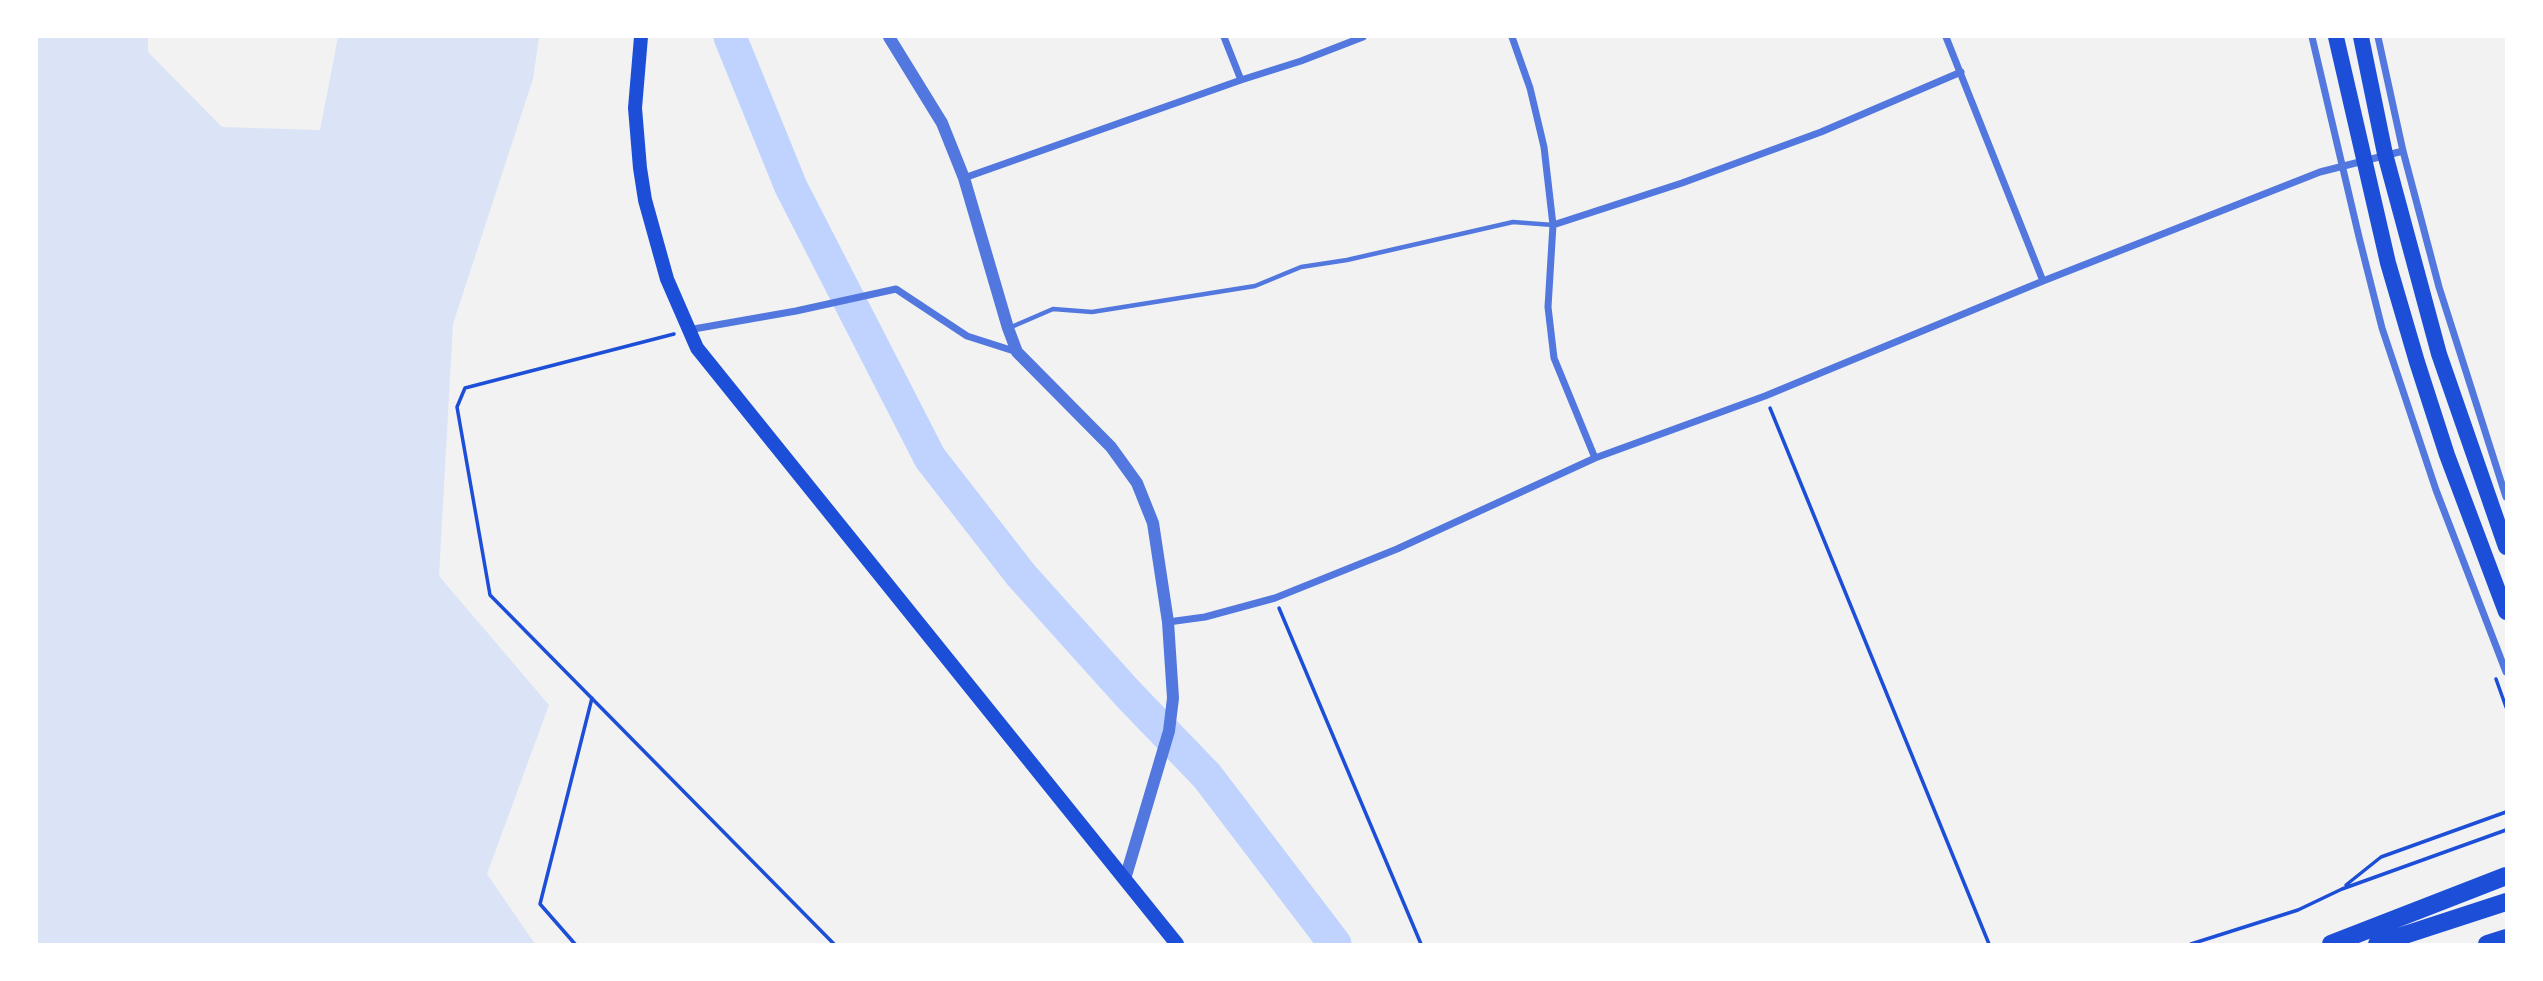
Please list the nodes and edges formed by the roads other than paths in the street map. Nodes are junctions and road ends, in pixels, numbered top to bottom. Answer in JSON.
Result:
{"nodes":[{"id":1,"x":641,"y":37,"type":"edge"},
{"id":2,"x":889,"y":37,"type":"edge"},
{"id":3,"x":1224,"y":37,"type":"edge"},
{"id":4,"x":1363,"y":37,"type":"edge"},
{"id":5,"x":1512,"y":37,"type":"edge"},
{"id":6,"x":1947,"y":37,"type":"edge"},
{"id":7,"x":2312,"y":37,"type":"edge"},
{"id":8,"x":2336,"y":37,"type":"edge"},
{"id":9,"x":2361,"y":37,"type":"edge"},
{"id":10,"x":2378,"y":37,"type":"edge"},
{"id":11,"x":1961,"y":72,"type":"junction"},
{"id":12,"x":1241,"y":80,"type":"junction"},
{"id":13,"x":2403,"y":150,"type":"junction"},
{"id":14,"x":2385,"y":154,"type":"junction"},
{"id":15,"x":2363,"y":160,"type":"junction"},
{"id":16,"x":2342,"y":165,"type":"junction"},
{"id":17,"x":964,"y":178,"type":"junction"},
{"id":18,"x":1553,"y":225,"type":"junction"},
{"id":19,"x":2043,"y":281,"type":"junction"},
{"id":20,"x":1008,"y":328,"type":"junction"},
{"id":21,"x":688,"y":330,"type":"junction"},
{"id":22,"x":1017,"y":352,"type":"junction"},
{"id":23,"x":1595,"y":458,"type":"junction"},
{"id":24,"x":2506,"y":497,"type":"edge"},
{"id":25,"x":2506,"y":547,"type":"edge"},
{"id":26,"x":2506,"y":612,"type":"edge"},
{"id":27,"x":1168,"y":622,"type":"junction"},
{"id":28,"x":2506,"y":672,"type":"edge"},
{"id":29,"x":2506,"y":876,"type":"edge"},
{"id":30,"x":1125,"y":879,"type":"junction"},
{"id":31,"x":2506,"y":902,"type":"edge"},
{"id":32,"x":2506,"y":938,"type":"edge"},
{"id":33,"x":1177,"y":944,"type":"edge"},
{"id":34,"x":2331,"y":944,"type":"edge"},
{"id":35,"x":2377,"y":944,"type":"edge"},
{"id":36,"x":2487,"y":944,"type":"edge"}],
"edges":[{"from":1,"to":21,"type":"main road"},
{"from":2,"to":17,"type":"street"},
{"from":3,"to":12,"type":"street"},
{"from":4,"to":12,"type":"street"},
{"from":5,"to":18,"type":"street"},
{"from":6,"to":11,"type":"street"},
{"from":7,"to":16,"type":"street"},
{"from":8,"to":15,"type":"highway"},
{"from":9,"to":14,"type":"highway"},
{"from":10,"to":13,"type":"street"},
{"from":11,"to":18,"type":"street"},
{"from":11,"to":19,"type":"street"},
{"from":12,"to":17,"type":"street"},
{"from":13,"to":14,"type":"street"},
{"from":13,"to":24,"type":"street"},
{"from":14,"to":15,"type":"street"},
{"from":14,"to":25,"type":"highway"},
{"from":15,"to":16,"type":"street"},
{"from":15,"to":26,"type":"highway"},
{"from":16,"to":19,"type":"street"},
{"from":16,"to":28,"type":"street"},
{"from":17,"to":20,"type":"street"},
{"from":18,"to":20,"type":"lane"},
{"from":18,"to":23,"type":"street"},
{"from":19,"to":23,"type":"street"},
{"from":20,"to":22,"type":"street"},
{"from":21,"to":22,"type":"street"},
{"from":21,"to":30,"type":"main road"},
{"from":22,"to":27,"type":"street"},
{"from":23,"to":27,"type":"street"},
{"from":27,"to":30,"type":"street"},
{"from":29,"to":34,"type":"highway"},
{"from":30,"to":33,"type":"main road"},
{"from":31,"to":35,"type":"highway"},
{"from":32,"to":36,"type":"highway"}]}
